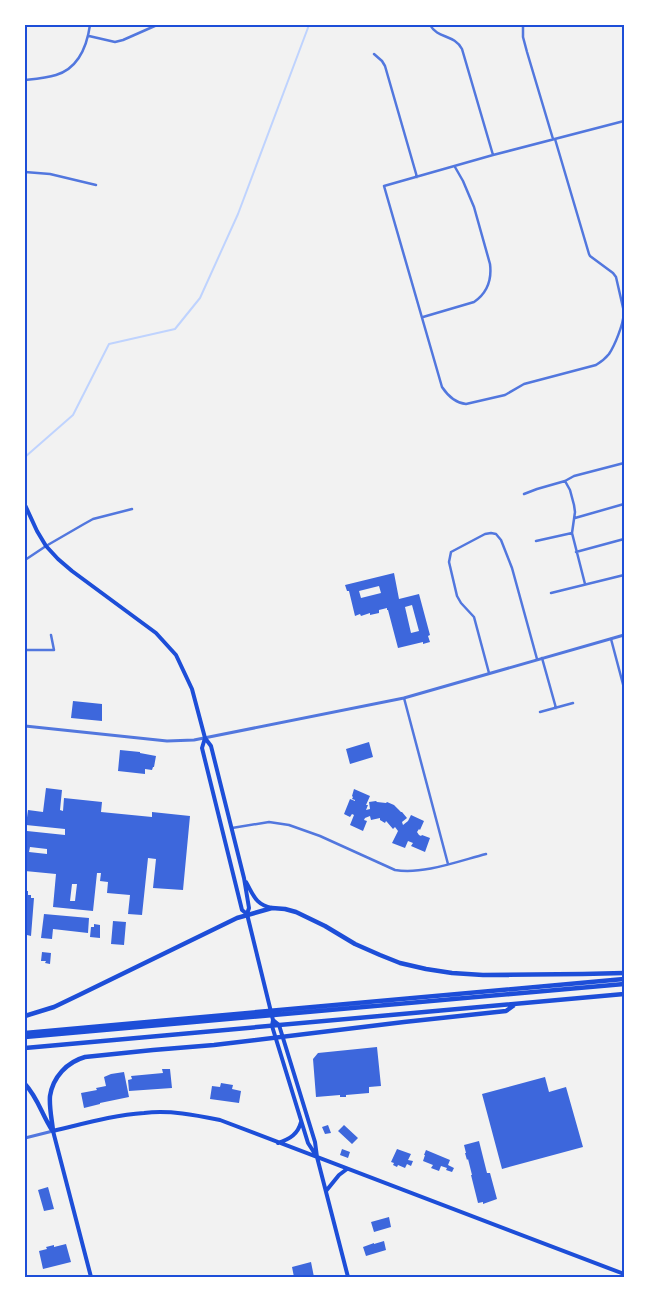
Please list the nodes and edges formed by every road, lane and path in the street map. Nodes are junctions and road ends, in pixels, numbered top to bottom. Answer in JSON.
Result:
{"nodes":[{"id":1,"x":90,"y":25,"type":"edge"},
{"id":2,"x":157,"y":25,"type":"edge"},
{"id":3,"x":430,"y":25,"type":"edge"},
{"id":4,"x":523,"y":25,"type":"edge"},
{"id":5,"x":88,"y":36,"type":"junction"},
{"id":6,"x":374,"y":54,"type":"dead end"},
{"id":7,"x":25,"y":80,"type":"edge"},
{"id":8,"x":624,"y":121,"type":"edge"},
{"id":9,"x":554,"y":139,"type":"junction"},
{"id":10,"x":494,"y":155,"type":"junction"},
{"id":11,"x":455,"y":167,"type":"junction"},
{"id":12,"x":25,"y":172,"type":"edge"},
{"id":13,"x":417,"y":177,"type":"junction"},
{"id":14,"x":96,"y":185,"type":"dead end"},
{"id":15,"x":624,"y":313,"type":"edge"},
{"id":16,"x":423,"y":317,"type":"junction"},
{"id":17,"x":624,"y":463,"type":"edge"},
{"id":18,"x":565,"y":481,"type":"junction"},
{"id":19,"x":524,"y":494,"type":"dead end"},
{"id":20,"x":624,"y":504,"type":"edge"},
{"id":21,"x":25,"y":505,"type":"edge"},
{"id":22,"x":132,"y":509,"type":"dead end"},
{"id":23,"x":574,"y":518,"type":"junction"},
{"id":24,"x":572,"y":532,"type":"junction"},
{"id":25,"x":624,"y":539,"type":"edge"},
{"id":26,"x":536,"y":541,"type":"dead end"},
{"id":27,"x":46,"y":546,"type":"junction"},
{"id":28,"x":576,"y":552,"type":"junction"},
{"id":29,"x":25,"y":560,"type":"edge"},
{"id":30,"x":624,"y":575,"type":"edge"},
{"id":31,"x":585,"y":584,"type":"junction"},
{"id":32,"x":551,"y":592,"type":"dead end"},
{"id":33,"x":51,"y":635,"type":"dead end"},
{"id":34,"x":624,"y":635,"type":"edge"},
{"id":35,"x":611,"y":639,"type":"junction"},
{"id":36,"x":25,"y":650,"type":"edge"},
{"id":37,"x":542,"y":658,"type":"junction"},
{"id":38,"x":537,"y":659,"type":"junction"},
{"id":39,"x":489,"y":673,"type":"junction"},
{"id":40,"x":624,"y":688,"type":"edge"},
{"id":41,"x":404,"y":698,"type":"junction"},
{"id":42,"x":573,"y":703,"type":"dead end"},
{"id":43,"x":556,"y":708,"type":"junction"},
{"id":44,"x":540,"y":712,"type":"dead end"},
{"id":45,"x":25,"y":726,"type":"edge"},
{"id":46,"x":205,"y":738,"type":"junction"},
{"id":47,"x":232,"y":828,"type":"junction"},
{"id":48,"x":486,"y":854,"type":"dead end"},
{"id":49,"x":448,"y":864,"type":"junction"},
{"id":50,"x":244,"y":878,"type":"junction"},
{"id":51,"x":272,"y":908,"type":"junction"},
{"id":52,"x":247,"y":914,"type":"junction"},
{"id":53,"x":624,"y":973,"type":"edge"},
{"id":54,"x":624,"y":979,"type":"edge"},
{"id":55,"x":624,"y":984,"type":"edge"},
{"id":56,"x":624,"y":994,"type":"edge"},
{"id":57,"x":514,"y":1005,"type":"junction"},
{"id":58,"x":25,"y":1016,"type":"edge"},
{"id":59,"x":273,"y":1020,"type":"junction"},
{"id":60,"x":25,"y":1032,"type":"edge"},
{"id":61,"x":25,"y":1037,"type":"edge"},
{"id":62,"x":25,"y":1048,"type":"edge"},
{"id":63,"x":25,"y":1084,"type":"edge"},
{"id":64,"x":301,"y":1120,"type":"junction"},
{"id":65,"x":53,"y":1131,"type":"junction"},
{"id":66,"x":25,"y":1138,"type":"edge"},
{"id":67,"x":278,"y":1143,"type":"junction"},
{"id":68,"x":317,"y":1158,"type":"junction"},
{"id":69,"x":347,"y":1169,"type":"junction"},
{"id":70,"x":326,"y":1191,"type":"junction"},
{"id":71,"x":624,"y":1274,"type":"edge"},
{"id":72,"x":91,"y":1277,"type":"edge"},
{"id":73,"x":348,"y":1277,"type":"edge"}],
"edges":[{"from":1,"to":5,"type":"street"},
{"from":2,"to":5,"type":"street"},
{"from":3,"to":10,"type":"street"},
{"from":4,"to":9,"type":"street"},
{"from":5,"to":7,"type":"street"},
{"from":6,"to":13,"type":"street"},
{"from":8,"to":9,"type":"street"},
{"from":9,"to":10,"type":"street"},
{"from":9,"to":15,"type":"street"},
{"from":10,"to":11,"type":"street"},
{"from":11,"to":13,"type":"street"},
{"from":11,"to":16,"type":"street"},
{"from":12,"to":14,"type":"street"},
{"from":13,"to":16,"type":"street"},
{"from":15,"to":16,"type":"street"},
{"from":17,"to":18,"type":"street"},
{"from":18,"to":19,"type":"street"},
{"from":18,"to":23,"type":"street"},
{"from":20,"to":23,"type":"street"},
{"from":21,"to":27,"type":"main road"},
{"from":22,"to":27,"type":"street"},
{"from":23,"to":24,"type":"street"},
{"from":24,"to":26,"type":"street"},
{"from":24,"to":28,"type":"street"},
{"from":25,"to":28,"type":"street"},
{"from":27,"to":29,"type":"street"},
{"from":27,"to":46,"type":"main road"},
{"from":28,"to":31,"type":"street"},
{"from":30,"to":31,"type":"street"},
{"from":31,"to":32,"type":"street"},
{"from":33,"to":36,"type":"street"},
{"from":34,"to":35,"type":"street"},
{"from":35,"to":37,"type":"street"},
{"from":35,"to":40,"type":"street"},
{"from":37,"to":38,"type":"street"},
{"from":37,"to":43,"type":"street"},
{"from":38,"to":39,"type":"street"},
{"from":38,"to":39,"type":"street"},
{"from":39,"to":41,"type":"street"},
{"from":41,"to":46,"type":"street"},
{"from":41,"to":49,"type":"street"},
{"from":42,"to":43,"type":"street"},
{"from":43,"to":44,"type":"street"},
{"from":45,"to":46,"type":"street"},
{"from":46,"to":47,"type":"main road"},
{"from":46,"to":52,"type":"main road"},
{"from":47,"to":49,"type":"street"},
{"from":47,"to":50,"type":"main road"},
{"from":48,"to":49,"type":"street"},
{"from":50,"to":51,"type":"main road"},
{"from":50,"to":52,"type":"main road"},
{"from":51,"to":52,"type":"highway"},
{"from":51,"to":53,"type":"highway"},
{"from":52,"to":58,"type":"highway"},
{"from":52,"to":59,"type":"main road"},
{"from":54,"to":60,"type":"highway"},
{"from":55,"to":61,"type":"highway"},
{"from":56,"to":57,"type":"highway"},
{"from":57,"to":62,"type":"highway"},
{"from":57,"to":65,"type":"highway"},
{"from":59,"to":64,"type":"main road"},
{"from":59,"to":68,"type":"main road"},
{"from":63,"to":65,"type":"highway"},
{"from":64,"to":67,"type":"main road"},
{"from":64,"to":68,"type":"main road"},
{"from":65,"to":66,"type":"street"},
{"from":65,"to":67,"type":"main road"},
{"from":65,"to":72,"type":"main road"},
{"from":67,"to":68,"type":"main road"},
{"from":68,"to":69,"type":"main road"},
{"from":68,"to":70,"type":"main road"},
{"from":69,"to":70,"type":"main road"},
{"from":69,"to":71,"type":"main road"},
{"from":70,"to":73,"type":"main road"}]}
